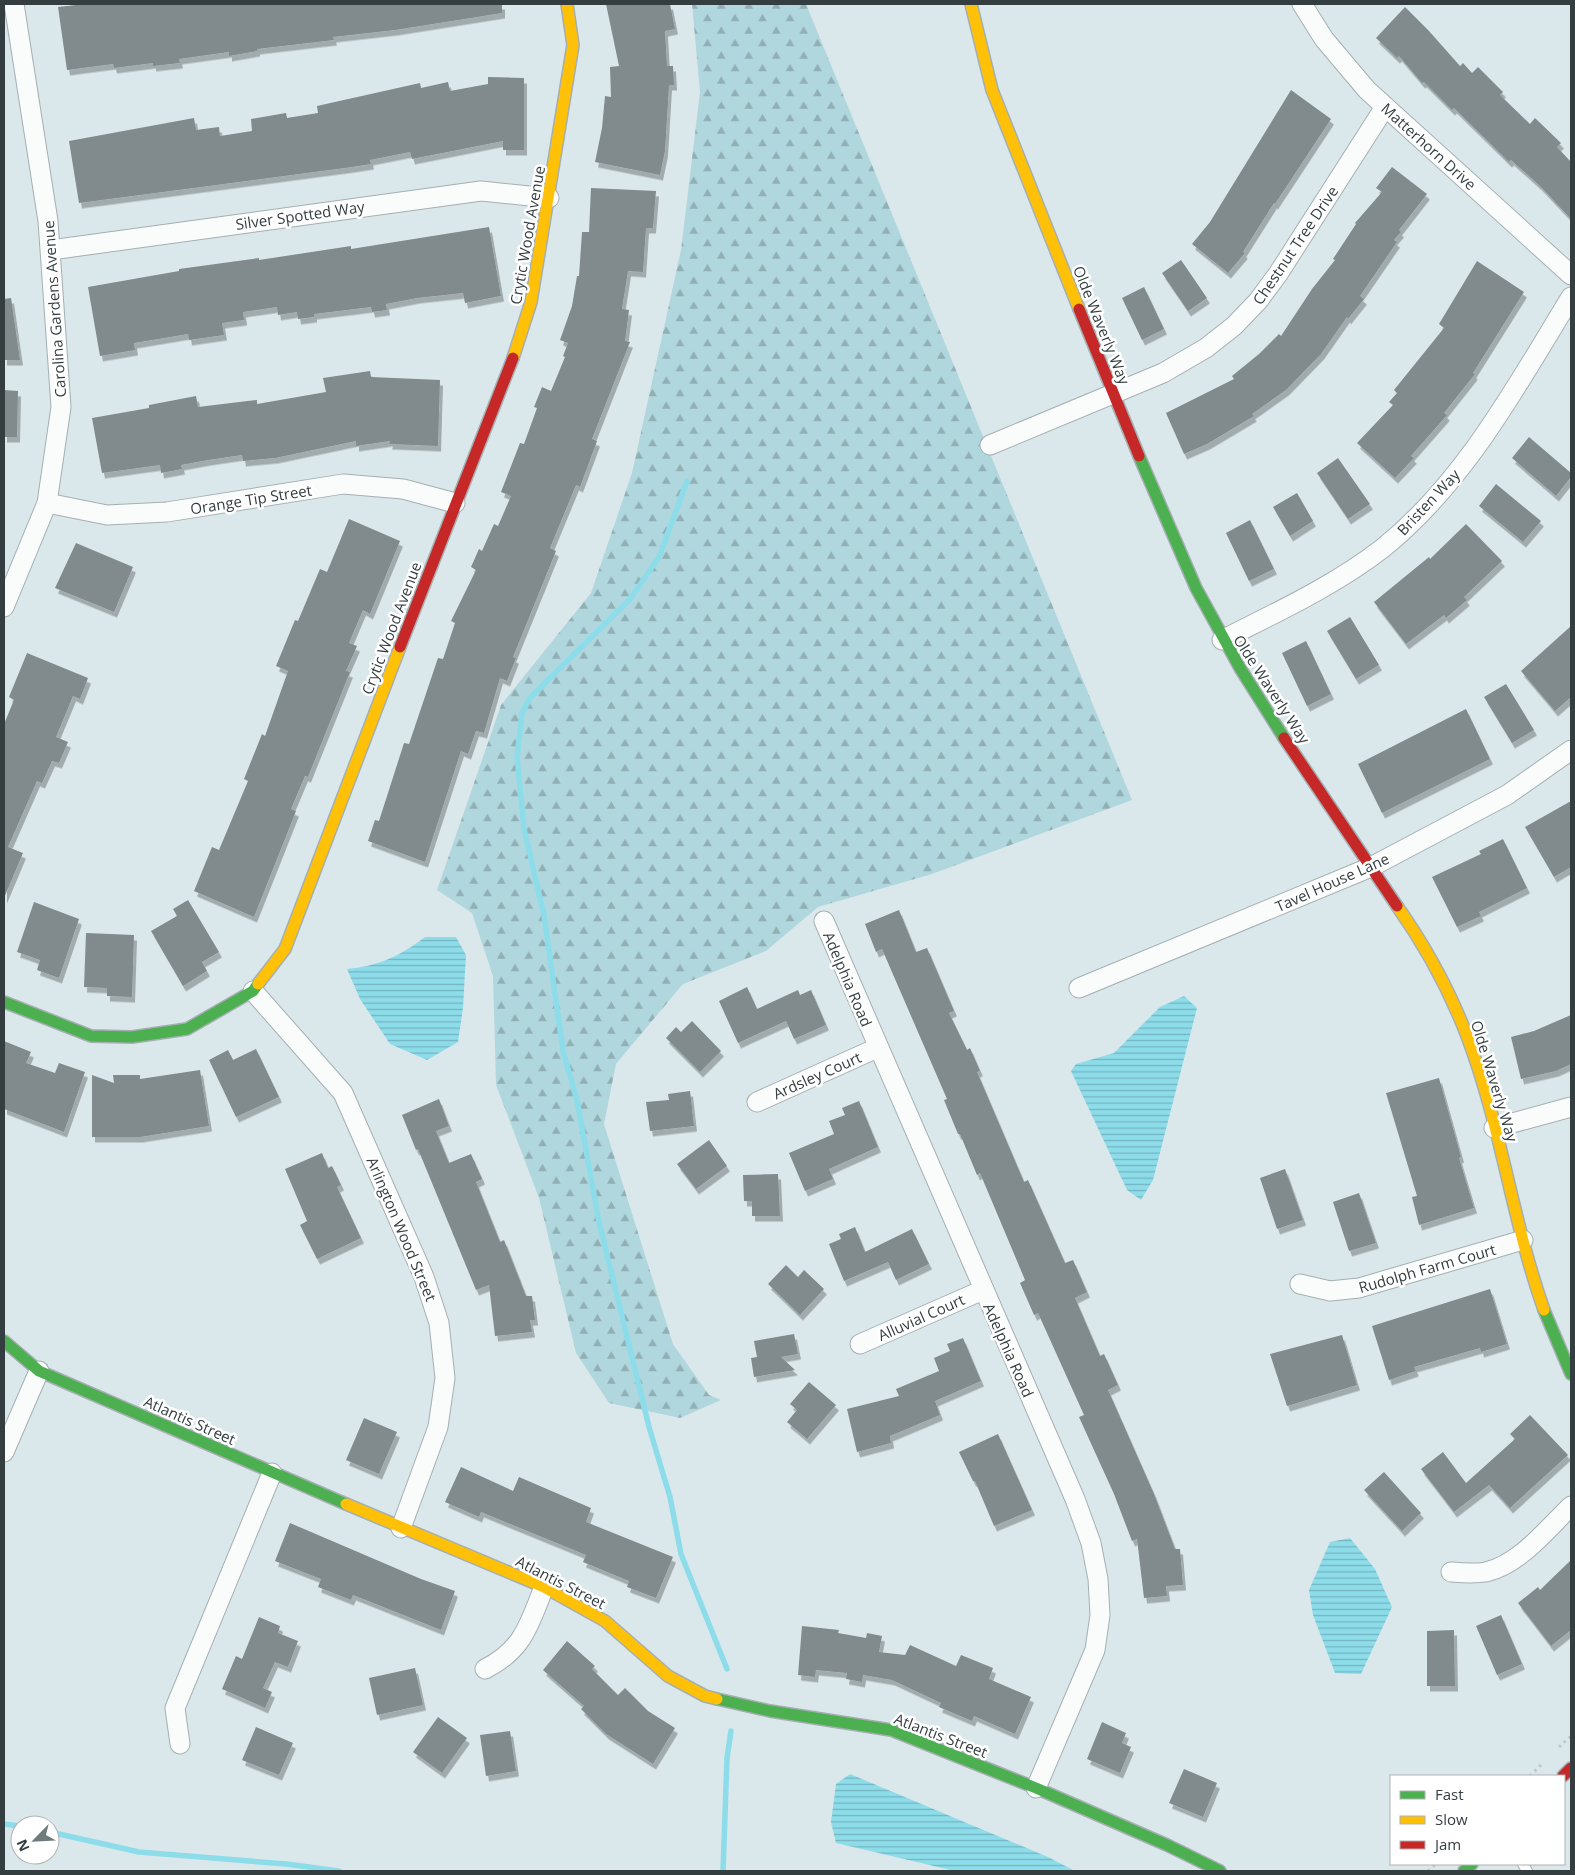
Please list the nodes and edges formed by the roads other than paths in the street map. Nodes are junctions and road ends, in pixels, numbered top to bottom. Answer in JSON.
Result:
{"nodes":[{"id":1,"x":14,"y":4,"type":"edge"},
{"id":2,"x":566,"y":4,"type":"edge"},
{"id":3,"x":971,"y":4,"type":"edge"},
{"id":4,"x":1302,"y":4,"type":"edge"},
{"id":5,"x":1385,"y":107,"type":"junction"},
{"id":6,"x":549,"y":198,"type":"junction"},
{"id":7,"x":51,"y":250,"type":"junction"},
{"id":8,"x":1571,"y":275,"type":"edge"},
{"id":9,"x":1571,"y":297,"type":"edge"},
{"id":10,"x":1114,"y":394,"type":"junction"},
{"id":11,"x":990,"y":445,"type":"dead end"},
{"id":12,"x":47,"y":502,"type":"junction"},
{"id":13,"x":455,"y":503,"type":"junction"},
{"id":14,"x":4,"y":607,"type":"edge"},
{"id":15,"x":1222,"y":640,"type":"junction"},
{"id":16,"x":1571,"y":750,"type":"edge"},
{"id":17,"x":1371,"y":867,"type":"junction"},
{"id":18,"x":824,"y":921,"type":"dead end"},
{"id":19,"x":1079,"y":988,"type":"dead end"},
{"id":20,"x":254,"y":991,"type":"junction"},
{"id":21,"x":4,"y":1002,"type":"edge"},
{"id":22,"x":877,"y":1048,"type":"junction"},
{"id":23,"x":757,"y":1102,"type":"dead end"},
{"id":24,"x":1571,"y":1107,"type":"edge"},
{"id":25,"x":1494,"y":1128,"type":"junction"},
{"id":26,"x":1523,"y":1240,"type":"junction"},
{"id":27,"x":1300,"y":1284,"type":"dead end"},
{"id":28,"x":983,"y":1290,"type":"junction"},
{"id":29,"x":4,"y":1341,"type":"edge"},
{"id":30,"x":860,"y":1344,"type":"dead end"},
{"id":31,"x":39,"y":1371,"type":"junction"},
{"id":32,"x":1571,"y":1374,"type":"edge"},
{"id":33,"x":4,"y":1452,"type":"edge"},
{"id":34,"x":272,"y":1473,"type":"junction"},
{"id":35,"x":1571,"y":1506,"type":"edge"},
{"id":36,"x":401,"y":1528,"type":"junction"},
{"id":37,"x":1451,"y":1572,"type":"dead end"},
{"id":38,"x":544,"y":1587,"type":"junction"},
{"id":39,"x":485,"y":1670,"type":"dead end"},
{"id":40,"x":180,"y":1744,"type":"dead end"},
{"id":41,"x":1036,"y":1788,"type":"junction"},
{"id":42,"x":1220,"y":1871,"type":"edge"}],
"edges":[{"from":1,"to":7,"type":"street","name":"Carolina Gardens Avenue"},
{"from":2,"to":6,"type":"street","name":"Crytic Wood Avenue"},
{"from":3,"to":10,"type":"street","name":"Olde Waverly Way"},
{"from":4,"to":5,"type":"street","name":"Matterhorn Drive"},
{"from":5,"to":8,"type":"street","name":"Matterhorn Drive"},
{"from":5,"to":10,"type":"street","name":"Chestnut Tree Drive"},
{"from":6,"to":7,"type":"street","name":"Silver Spotted Way"},
{"from":6,"to":13,"type":"street","name":"Crytic Wood Avenue"},
{"from":7,"to":12,"type":"street","name":"Carolina Gardens Avenue"},
{"from":9,"to":15,"type":"street","name":"Bristen Way"},
{"from":10,"to":11,"type":"street","name":"Chestnut Tree Drive"},
{"from":10,"to":15,"type":"street","name":"Olde Waverly Way"},
{"from":12,"to":13,"type":"street","name":"Orange Tip Street"},
{"from":12,"to":14,"type":"street","name":"Carolina Gardens Avenue"},
{"from":13,"to":20,"type":"street","name":"Crytic Wood Avenue"},
{"from":15,"to":17,"type":"street","name":"Olde Waverly Way"},
{"from":16,"to":17,"type":"street","name":"Tavel House Lane"},
{"from":17,"to":19,"type":"street","name":"Tavel House Lane"},
{"from":17,"to":25,"type":"street","name":"Olde Waverly Way"},
{"from":18,"to":22,"type":"street","name":"Adelphia Road"},
{"from":20,"to":21,"type":"street","name":"Crytic Wood Avenue"},
{"from":20,"to":36,"type":"street","name":"Arlington Wood Street"},
{"from":22,"to":23,"type":"street","name":"Ardsley Court"},
{"from":22,"to":28,"type":"street","name":"Adelphia Road"},
{"from":24,"to":25,"type":"street"},
{"from":25,"to":26,"type":"street","name":"Olde Waverly Way"},
{"from":26,"to":27,"type":"street","name":"Rudolph Farm Court"},
{"from":26,"to":32,"type":"street","name":"Olde Waverly Way"},
{"from":28,"to":30,"type":"street","name":"Alluvial Court"},
{"from":28,"to":41,"type":"street","name":"Adelphia Road"},
{"from":29,"to":31,"type":"street","name":"Atlantis Street"},
{"from":31,"to":33,"type":"street"},
{"from":31,"to":34,"type":"street","name":"Atlantis Street"},
{"from":34,"to":36,"type":"street","name":"Atlantis Street"},
{"from":34,"to":40,"type":"street"},
{"from":35,"to":37,"type":"street"},
{"from":36,"to":38,"type":"street","name":"Atlantis Street"},
{"from":38,"to":39,"type":"street"},
{"from":38,"to":41,"type":"street","name":"Atlantis Street"},
{"from":41,"to":42,"type":"street","name":"Atlantis Street"}]}
